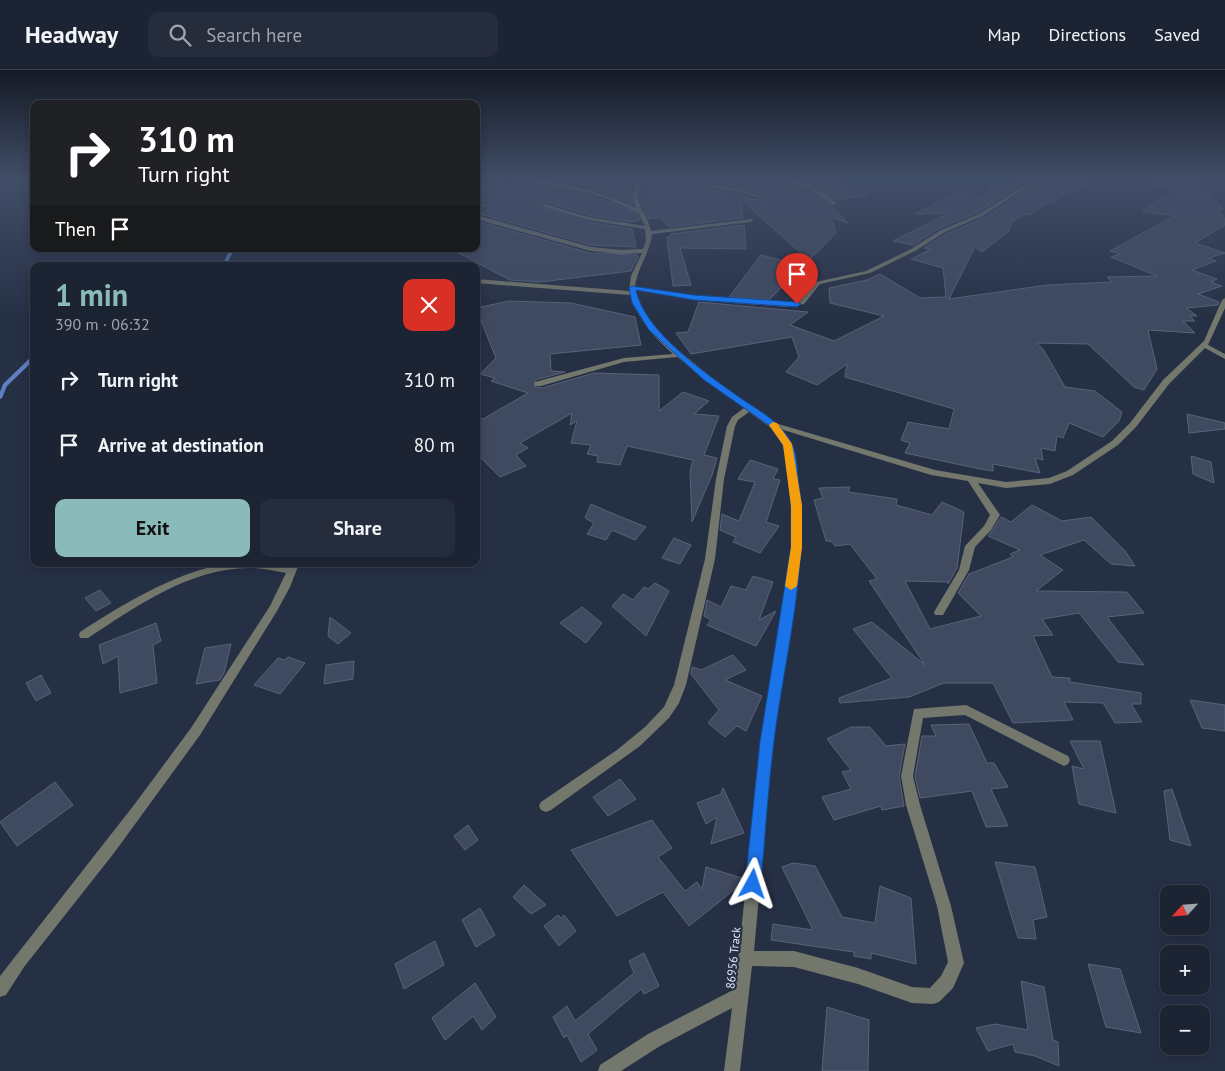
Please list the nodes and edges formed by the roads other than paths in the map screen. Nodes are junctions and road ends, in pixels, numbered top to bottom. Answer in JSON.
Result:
{"nodes":[{"id":1,"x":503,"y":225,"type":"edge"},
{"id":2,"x":622,"y":225,"type":"edge"},
{"id":3,"x":645,"y":225,"type":"edge"},
{"id":4,"x":702,"y":225,"type":"edge"},
{"id":5,"x":958,"y":225,"type":"edge"},
{"id":6,"x":648,"y":230,"type":"junction"},
{"id":7,"x":644,"y":252,"type":"junction"},
{"id":8,"x":480,"y":281,"type":"edge"},
{"id":9,"x":632,"y":290,"type":"junction"},
{"id":10,"x":1225,"y":300,"type":"edge"},
{"id":11,"x":1204,"y":345,"type":"junction"},
{"id":12,"x":680,"y":355,"type":"junction"},
{"id":13,"x":1225,"y":357,"type":"edge"},
{"id":14,"x":538,"y":384,"type":"dead end"},
{"id":15,"x":749,"y":408,"type":"junction"},
{"id":16,"x":773,"y":424,"type":"junction"},
{"id":17,"x":972,"y":481,"type":"junction"},
{"id":18,"x":235,"y":567,"type":"edge"},
{"id":19,"x":293,"y":567,"type":"edge"},
{"id":20,"x":939,"y":612,"type":"dead end"},
{"id":21,"x":84,"y":635,"type":"dead end"},
{"id":22,"x":1064,"y":760,"type":"dead end"},
{"id":23,"x":546,"y":806,"type":"dead end"},
{"id":24,"x":746,"y":958,"type":"junction"},
{"id":25,"x":0,"y":989,"type":"edge"},
{"id":26,"x":742,"y":994,"type":"junction"},
{"id":27,"x":606,"y":1071,"type":"edge"},
{"id":28,"x":732,"y":1071,"type":"edge"}],
"edges":[{"from":1,"to":7,"type":"street"},
{"from":2,"to":6,"type":"street"},
{"from":3,"to":6,"type":"street"},
{"from":4,"to":6,"type":"street"},
{"from":5,"to":9,"type":"street"},
{"from":6,"to":7,"type":"street"},
{"from":7,"to":9,"type":"street"},
{"from":8,"to":9,"type":"street"},
{"from":9,"to":12,"type":"street","name":"86956 Track"},
{"from":10,"to":11,"type":"street"},
{"from":11,"to":13,"type":"street"},
{"from":11,"to":17,"type":"street"},
{"from":12,"to":14,"type":"street"},
{"from":12,"to":15,"type":"street","name":"86956 Track"},
{"from":15,"to":16,"type":"street","name":"86956 Track"},
{"from":15,"to":23,"type":"street"},
{"from":16,"to":17,"type":"street"},
{"from":16,"to":24,"type":"street","name":"86956 Track"},
{"from":17,"to":20,"type":"street"},
{"from":18,"to":21,"type":"street"},
{"from":19,"to":25,"type":"street"},
{"from":22,"to":24,"type":"street"},
{"from":24,"to":26,"type":"street","name":"86956 Track"},
{"from":26,"to":27,"type":"street"},
{"from":26,"to":28,"type":"street","name":"86956 Track"}]}
